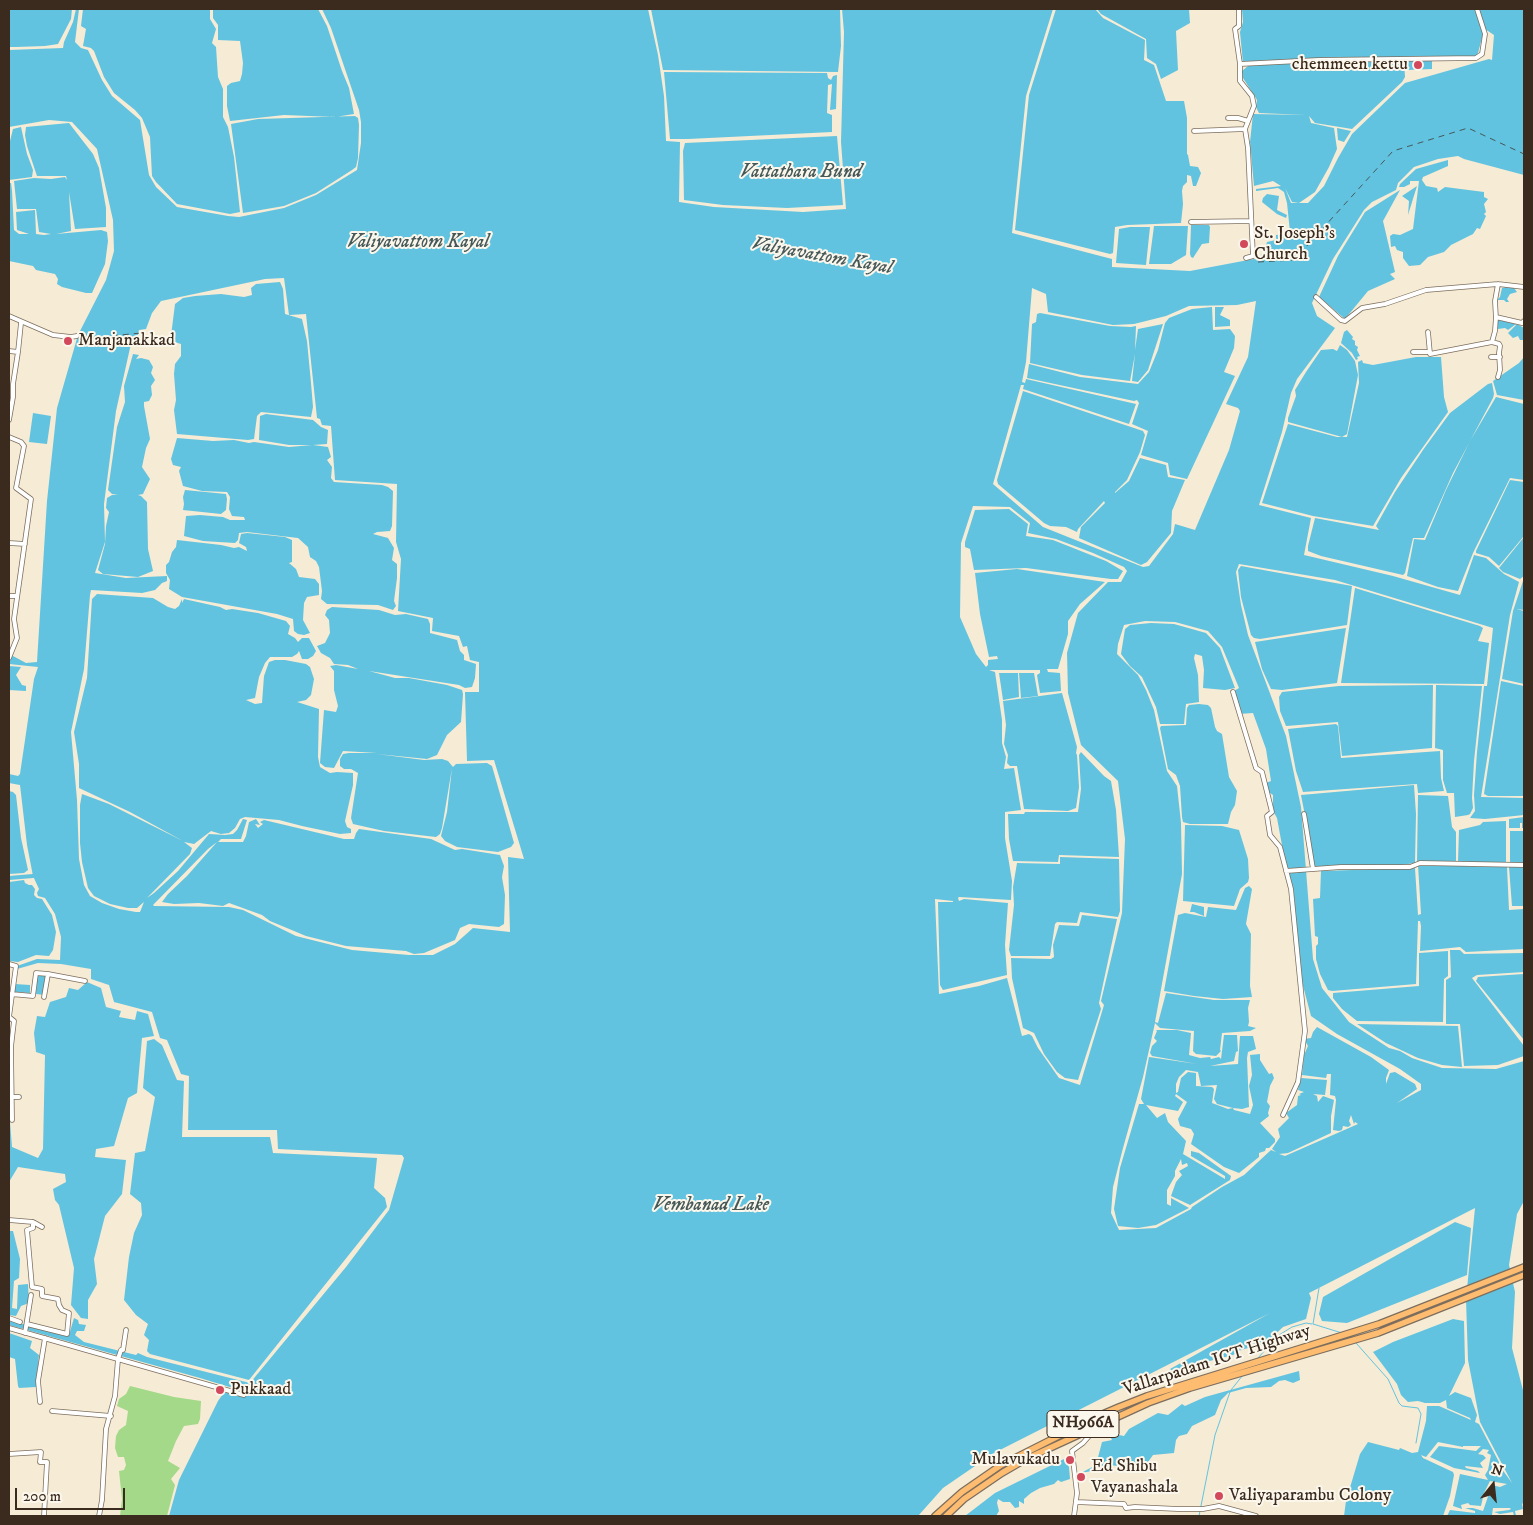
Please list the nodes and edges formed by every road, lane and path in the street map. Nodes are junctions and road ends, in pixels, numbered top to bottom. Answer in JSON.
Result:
{"nodes":[{"id":1,"x":1239,"y":9,"type":"edge"},
{"id":2,"x":1477,"y":9,"type":"edge"},
{"id":3,"x":1240,"y":64,"type":"junction"},
{"id":4,"x":1228,"y":118,"type":"dead end"},
{"id":5,"x":1248,"y":121,"type":"junction"},
{"id":6,"x":1245,"y":130,"type":"junction"},
{"id":7,"x":1194,"y":131,"type":"dead end"},
{"id":8,"x":1209,"y":134,"type":"dead end"},
{"id":9,"x":1251,"y":221,"type":"junction"},
{"id":10,"x":1191,"y":222,"type":"dead end"},
{"id":11,"x":1246,"y":258,"type":"dead end"},
{"id":12,"x":1498,"y":284,"type":"junction"},
{"id":13,"x":1524,"y":287,"type":"edge"},
{"id":14,"x":1316,"y":297,"type":"dead end"},
{"id":15,"x":9,"y":316,"type":"edge"},
{"id":16,"x":1496,"y":318,"type":"junction"},
{"id":17,"x":1524,"y":321,"type":"edge"},
{"id":18,"x":21,"y":323,"type":"junction"},
{"id":19,"x":1428,"y":332,"type":"dead end"},
{"id":20,"x":77,"y":336,"type":"dead end"},
{"id":21,"x":1492,"y":342,"type":"junction"},
{"id":22,"x":9,"y":351,"type":"edge"},
{"id":23,"x":18,"y":352,"type":"junction"},
{"id":24,"x":1413,"y":352,"type":"dead end"},
{"id":25,"x":1429,"y":352,"type":"junction"},
{"id":26,"x":1491,"y":357,"type":"dead end"},
{"id":27,"x":1500,"y":357,"type":"junction"},
{"id":28,"x":1507,"y":362,"type":"dead end"},
{"id":29,"x":1500,"y":363,"type":"junction"},
{"id":30,"x":1498,"y":377,"type":"dead end"},
{"id":31,"x":9,"y":420,"type":"edge"},
{"id":32,"x":9,"y":437,"type":"edge"},
{"id":33,"x":9,"y":543,"type":"edge"},
{"id":34,"x":25,"y":544,"type":"junction"},
{"id":35,"x":9,"y":596,"type":"edge"},
{"id":36,"x":17,"y":596,"type":"junction"},
{"id":37,"x":9,"y":658,"type":"edge"},
{"id":38,"x":1233,"y":692,"type":"dead end"},
{"id":39,"x":1304,"y":814,"type":"dead end"},
{"id":40,"x":1524,"y":865,"type":"edge"},
{"id":41,"x":1312,"y":868,"type":"junction"},
{"id":42,"x":1286,"y":870,"type":"junction"},
{"id":43,"x":9,"y":964,"type":"edge"},
{"id":44,"x":48,"y":974,"type":"junction"},
{"id":45,"x":85,"y":981,"type":"dead end"},
{"id":46,"x":11,"y":994,"type":"junction"},
{"id":47,"x":44,"y":997,"type":"dead end"},
{"id":48,"x":10,"y":1097,"type":"edge"},
{"id":49,"x":19,"y":1097,"type":"dead end"},
{"id":50,"x":1283,"y":1115,"type":"dead end"},
{"id":51,"x":12,"y":1120,"type":"dead end"},
{"id":52,"x":9,"y":1220,"type":"edge"},
{"id":53,"x":33,"y":1222,"type":"junction"},
{"id":54,"x":42,"y":1227,"type":"dead end"},
{"id":55,"x":1523,"y":1272,"type":"edge"},
{"id":56,"x":31,"y":1294,"type":"dead end"},
{"id":57,"x":9,"y":1318,"type":"edge"},
{"id":58,"x":20,"y":1322,"type":"dead end"},
{"id":59,"x":27,"y":1324,"type":"junction"},
{"id":60,"x":9,"y":1328,"type":"edge"},
{"id":61,"x":126,"y":1330,"type":"dead end"},
{"id":62,"x":25,"y":1333,"type":"junction"},
{"id":63,"x":45,"y":1338,"type":"junction"},
{"id":64,"x":118,"y":1359,"type":"junction"},
{"id":65,"x":1274,"y":1361,"type":"junction"},
{"id":66,"x":244,"y":1395,"type":"dead end"},
{"id":67,"x":40,"y":1402,"type":"dead end"},
{"id":68,"x":52,"y":1411,"type":"dead end"},
{"id":69,"x":111,"y":1416,"type":"junction"},
{"id":70,"x":1091,"y":1429,"type":"junction"},
{"id":71,"x":9,"y":1454,"type":"edge"},
{"id":72,"x":1076,"y":1502,"type":"junction"},
{"id":73,"x":44,"y":1516,"type":"edge"},
{"id":74,"x":100,"y":1516,"type":"edge"},
{"id":75,"x":936,"y":1516,"type":"edge"},
{"id":76,"x":946,"y":1516,"type":"edge"},
{"id":77,"x":1074,"y":1516,"type":"edge"},
{"id":78,"x":1256,"y":1516,"type":"edge"}],
"edges":[{"from":1,"to":3,"type":"street"},
{"from":2,"to":3,"type":"street"},
{"from":3,"to":5,"type":"street"},
{"from":4,"to":5,"type":"street"},
{"from":5,"to":6,"type":"street"},
{"from":6,"to":7,"type":"street"},
{"from":6,"to":8,"type":"street"},
{"from":6,"to":9,"type":"street"},
{"from":9,"to":10,"type":"street"},
{"from":9,"to":11,"type":"street"},
{"from":12,"to":13,"type":"street"},
{"from":12,"to":14,"type":"street"},
{"from":12,"to":16,"type":"street"},
{"from":15,"to":18,"type":"street"},
{"from":16,"to":17,"type":"street"},
{"from":16,"to":21,"type":"street"},
{"from":18,"to":20,"type":"street"},
{"from":18,"to":23,"type":"street"},
{"from":19,"to":25,"type":"street"},
{"from":21,"to":25,"type":"street"},
{"from":21,"to":27,"type":"street"},
{"from":22,"to":23,"type":"street"},
{"from":23,"to":31,"type":"street"},
{"from":24,"to":25,"type":"street"},
{"from":26,"to":27,"type":"street"},
{"from":27,"to":29,"type":"street"},
{"from":28,"to":29,"type":"street"},
{"from":29,"to":30,"type":"street"},
{"from":32,"to":34,"type":"street"},
{"from":33,"to":34,"type":"street"},
{"from":34,"to":36,"type":"street"},
{"from":35,"to":36,"type":"street"},
{"from":36,"to":37,"type":"street"},
{"from":38,"to":42,"type":"street"},
{"from":39,"to":41,"type":"street"},
{"from":40,"to":41,"type":"street"},
{"from":41,"to":42,"type":"street"},
{"from":42,"to":50,"type":"street"},
{"from":43,"to":46,"type":"street"},
{"from":44,"to":45,"type":"street"},
{"from":44,"to":46,"type":"street"},
{"from":44,"to":47,"type":"street"},
{"from":46,"to":48,"type":"street"},
{"from":48,"to":49,"type":"street"},
{"from":48,"to":51,"type":"street"},
{"from":52,"to":53,"type":"street"},
{"from":53,"to":54,"type":"street"},
{"from":53,"to":59,"type":"street"},
{"from":55,"to":65,"type":"highway","name":"Vallarpadam ICT Highway","number":"NH966A"},
{"from":55,"to":65,"type":"highway","name":"Vallarpadam ICT Highway","number":"NH966A"},
{"from":56,"to":59,"type":"street"},
{"from":57,"to":58,"type":"street"},
{"from":59,"to":62,"type":"street"},
{"from":60,"to":62,"type":"street"},
{"from":61,"to":64,"type":"street"},
{"from":62,"to":63,"type":"street"},
{"from":63,"to":64,"type":"street"},
{"from":63,"to":67,"type":"street"},
{"from":64,"to":66,"type":"street"},
{"from":64,"to":69,"type":"street"},
{"from":65,"to":70,"type":"highway","name":"Vallarpadam ICT Highway","number":"NH966A"},
{"from":65,"to":75,"type":"highway","name":"Vallarpadam ICT Highway","number":"NH966A"},
{"from":68,"to":69,"type":"street"},
{"from":69,"to":74,"type":"street"},
{"from":70,"to":72,"type":"street"},
{"from":70,"to":76,"type":"highway","name":"Vallarpadam ICT Highway","number":"NH966A"},
{"from":71,"to":73,"type":"street"},
{"from":72,"to":77,"type":"street"},
{"from":72,"to":78,"type":"street"}]}
